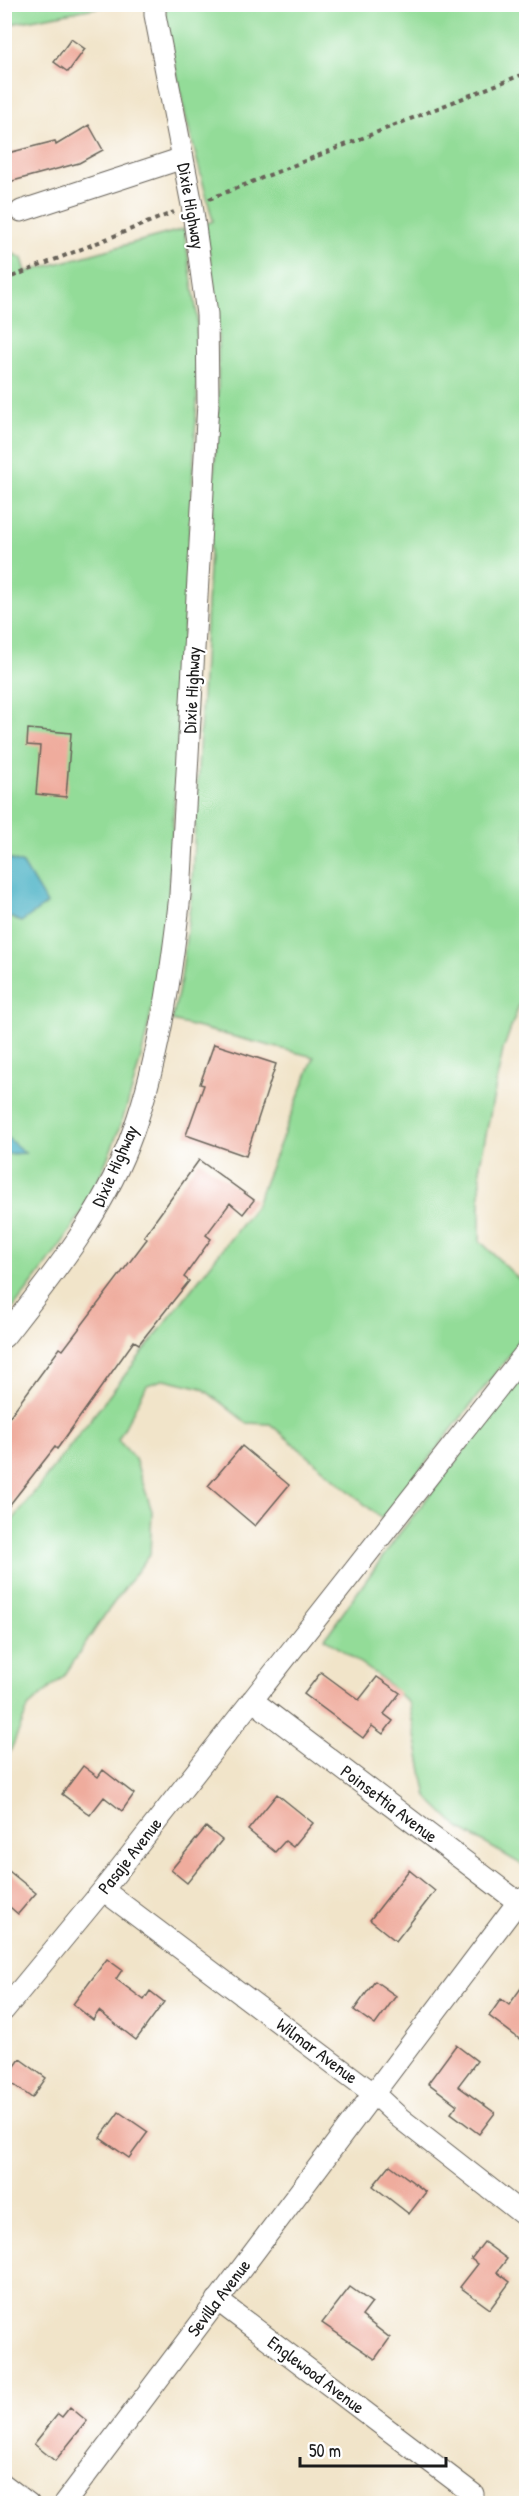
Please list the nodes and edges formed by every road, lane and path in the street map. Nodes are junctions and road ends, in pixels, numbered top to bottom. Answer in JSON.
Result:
{"nodes":[{"id":1,"x":155,"y":4,"type":"edge"},
{"id":2,"x":526,"y":73,"type":"edge"},
{"id":3,"x":183,"y":158,"type":"junction"},
{"id":4,"x":192,"y":205,"type":"junction"},
{"id":5,"x":21,"y":211,"type":"dead end"},
{"id":6,"x":4,"y":280,"type":"edge"},
{"id":7,"x":4,"y":1337,"type":"edge"},
{"id":8,"x":526,"y":1352,"type":"edge"},
{"id":9,"x":252,"y":1700,"type":"junction"},
{"id":10,"x":103,"y":1890,"type":"junction"},
{"id":11,"x":522,"y":1900,"type":"edge"},
{"id":12,"x":4,"y":2010,"type":"edge"},
{"id":13,"x":374,"y":2094,"type":"junction"},
{"id":14,"x":526,"y":2217,"type":"edge"},
{"id":15,"x":217,"y":2300,"type":"junction"},
{"id":16,"x":4,"y":2485,"type":"edge"},
{"id":17,"x":473,"y":2494,"type":"dead end"},
{"id":18,"x":29,"y":2504,"type":"edge"},
{"id":19,"x":64,"y":2504,"type":"edge"}],
"edges":[{"from":1,"to":3,"type":"street","name":"Dixie Highway"},
{"from":2,"to":4,"type":"path"},
{"from":3,"to":4,"type":"street","name":"Dixie Highway"},
{"from":3,"to":5,"type":"street"},
{"from":4,"to":6,"type":"path"},
{"from":4,"to":7,"type":"street","name":"Dixie Highway"},
{"from":8,"to":9,"type":"street","name":"Pasaje Avenue"},
{"from":9,"to":10,"type":"street","name":"Pasaje Avenue"},
{"from":9,"to":11,"type":"street","name":"Poinsettia Avenue"},
{"from":10,"to":12,"type":"street","name":"Pasaje Avenue"},
{"from":10,"to":13,"type":"street","name":"Wilmar Avenue"},
{"from":11,"to":13,"type":"street"},
{"from":13,"to":14,"type":"street","name":"Wilmar Avenue"},
{"from":13,"to":15,"type":"street","name":"Sevilla Avenue"},
{"from":15,"to":17,"type":"street","name":"Englewood Avenue"},
{"from":15,"to":19,"type":"street","name":"Sevilla Avenue"},
{"from":16,"to":18,"type":"street"}]}
